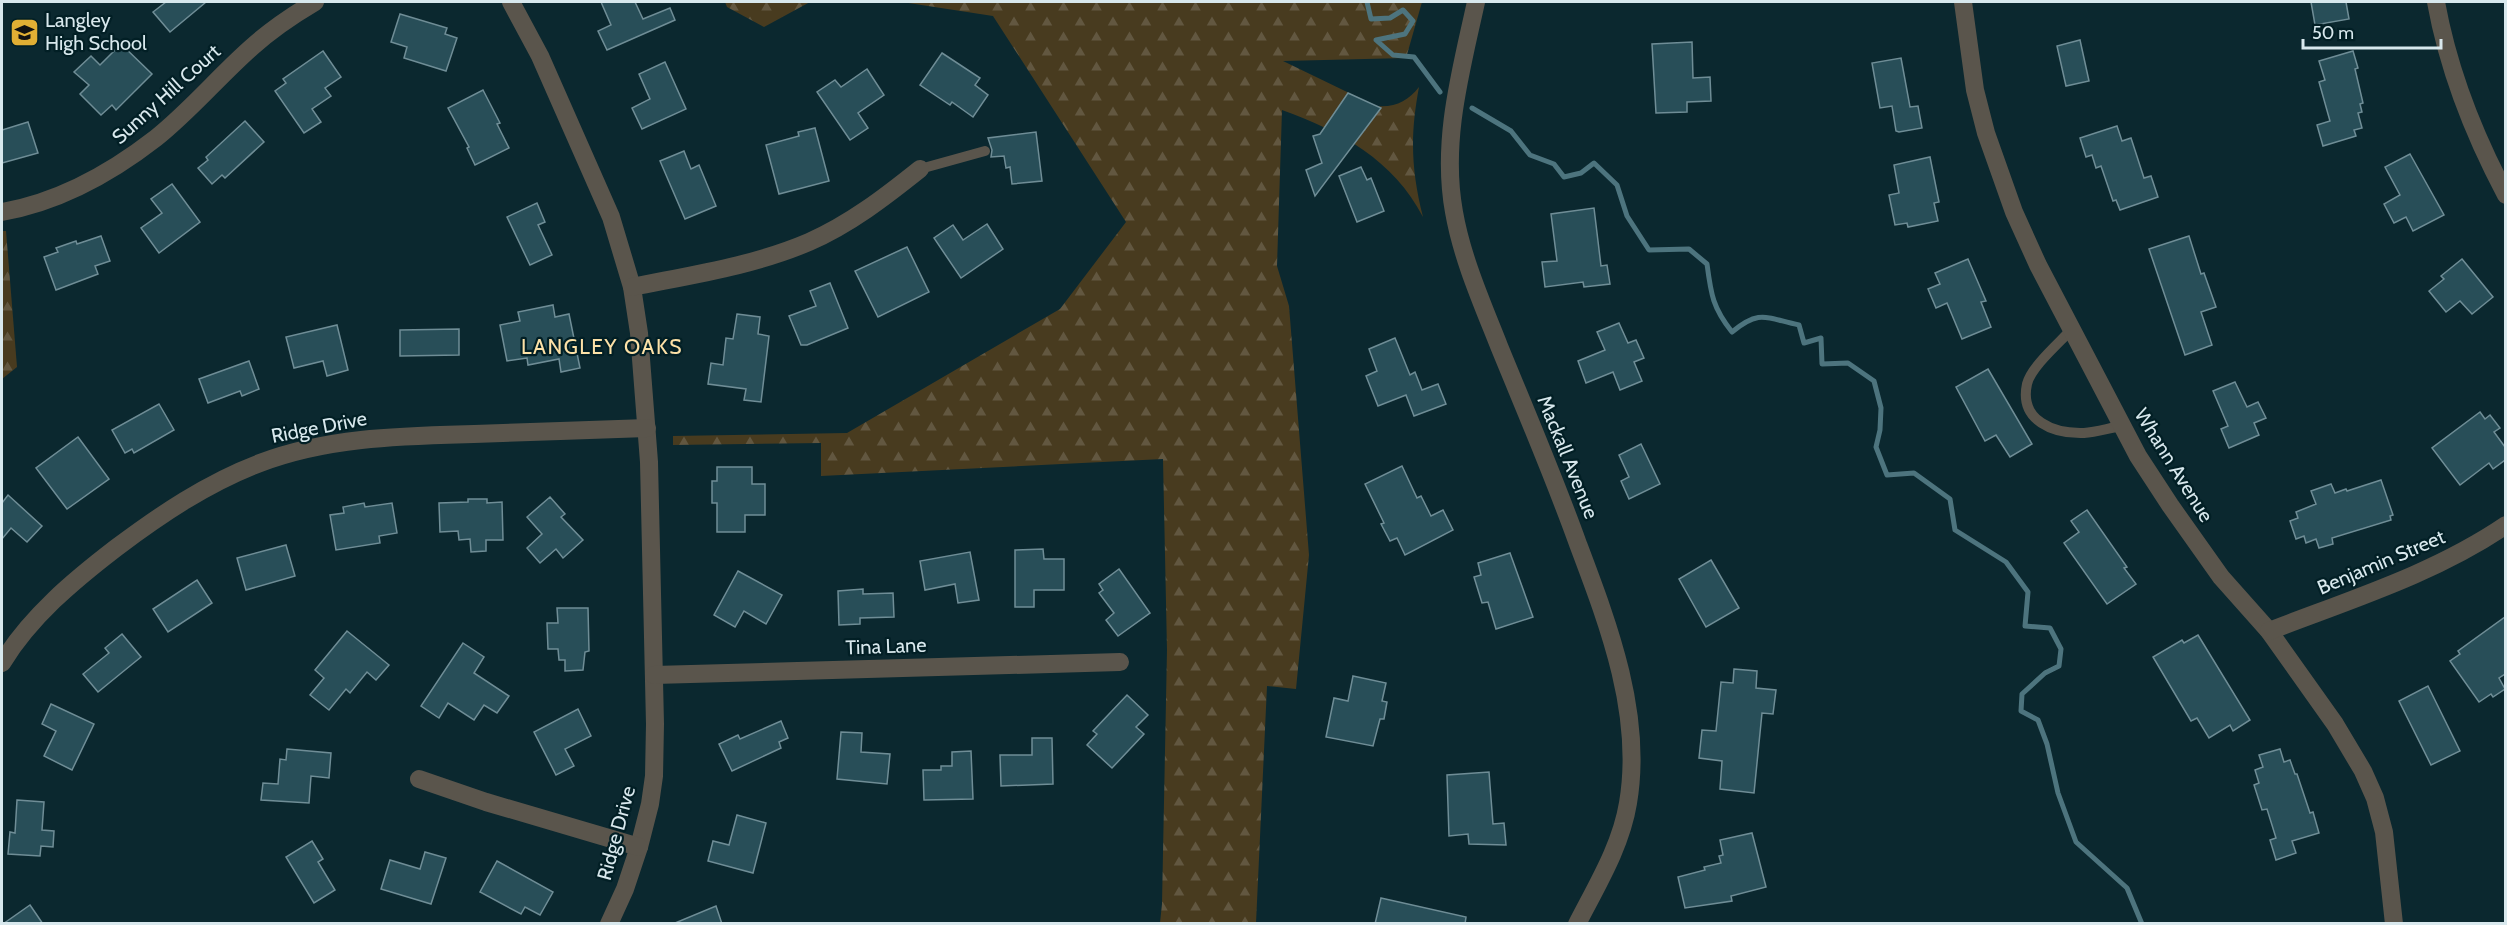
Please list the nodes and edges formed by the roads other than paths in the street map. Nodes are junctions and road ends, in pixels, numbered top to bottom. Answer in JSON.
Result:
{"nodes":[{"id":1,"x":315,"y":2,"type":"edge"},
{"id":2,"x":511,"y":2,"type":"edge"},
{"id":3,"x":1476,"y":2,"type":"edge"},
{"id":4,"x":1963,"y":2,"type":"edge"},
{"id":5,"x":2436,"y":2,"type":"edge"},
{"id":6,"x":985,"y":151,"type":"dead end"},
{"id":7,"x":920,"y":169,"type":"joint"},
{"id":8,"x":2505,"y":195,"type":"edge"},
{"id":9,"x":2,"y":212,"type":"edge"},
{"id":10,"x":632,"y":287,"type":"junction"},
{"id":11,"x":2072,"y":330,"type":"junction"},
{"id":12,"x":2121,"y":426,"type":"junction"},
{"id":13,"x":647,"y":428,"type":"junction"},
{"id":14,"x":2505,"y":525,"type":"edge"},
{"id":15,"x":2269,"y":631,"type":"junction"},
{"id":16,"x":1120,"y":662,"type":"dead end"},
{"id":17,"x":2,"y":663,"type":"edge"},
{"id":18,"x":654,"y":675,"type":"junction"},
{"id":19,"x":419,"y":779,"type":"dead end"},
{"id":20,"x":639,"y":847,"type":"junction"},
{"id":21,"x":609,"y":924,"type":"edge"},
{"id":22,"x":1577,"y":924,"type":"edge"},
{"id":23,"x":2394,"y":924,"type":"edge"}],
"edges":[{"from":1,"to":9,"type":"street","name":"Sunny Hill Court"},
{"from":2,"to":10,"type":"street","name":"Ridge Drive"},
{"from":3,"to":22,"type":"street","name":"Mackall Avenue"},
{"from":4,"to":11,"type":"street","name":"Whann Avenue"},
{"from":5,"to":8,"type":"street"},
{"from":6,"to":7,"type":"lane"},
{"from":7,"to":10,"type":"street"},
{"from":10,"to":13,"type":"street","name":"Ridge Drive"},
{"from":11,"to":12,"type":"street","name":"Whann Avenue"},
{"from":11,"to":12,"type":"lane"},
{"from":12,"to":15,"type":"street","name":"Whann Avenue"},
{"from":13,"to":17,"type":"street","name":"Ridge Drive"},
{"from":13,"to":18,"type":"street","name":"Ridge Drive"},
{"from":14,"to":15,"type":"street","name":"Benjamin Street"},
{"from":15,"to":23,"type":"street","name":"Whann Avenue"},
{"from":16,"to":18,"type":"street","name":"Tina Lane"},
{"from":18,"to":20,"type":"street","name":"Ridge Drive"},
{"from":19,"to":20,"type":"street"},
{"from":20,"to":21,"type":"street","name":"Ridge Drive"}]}
